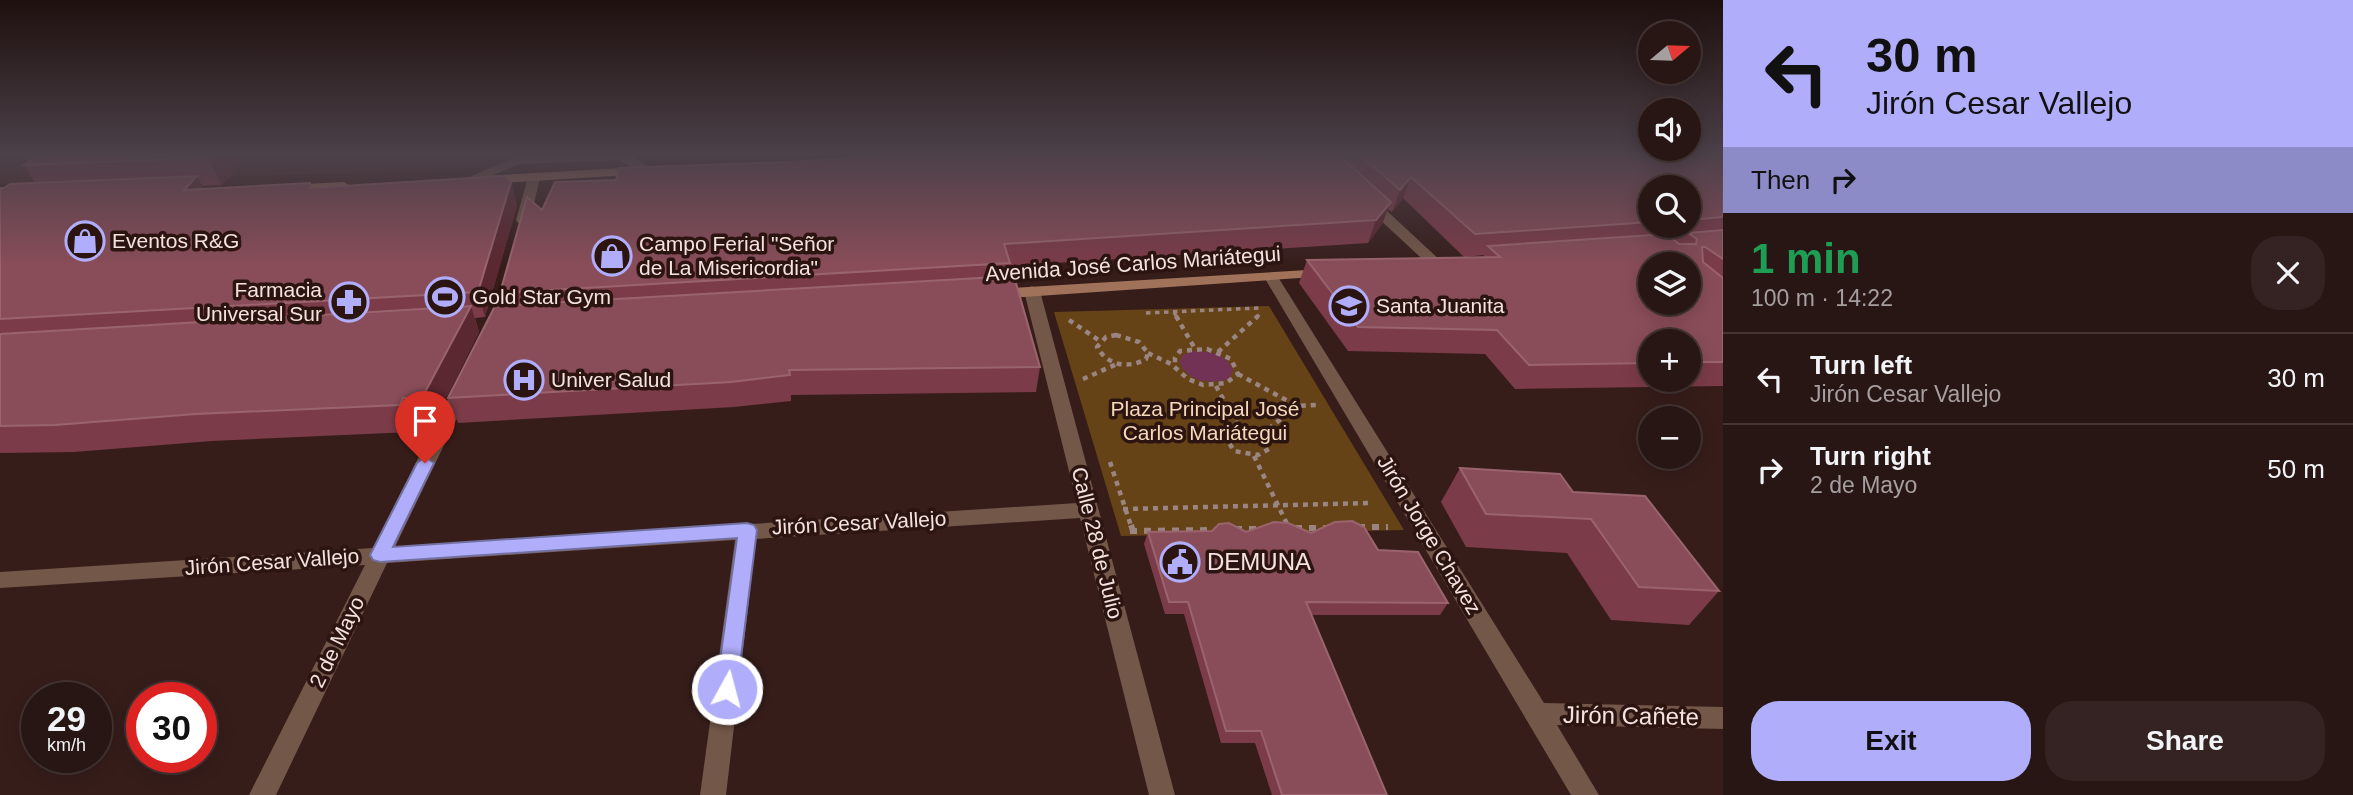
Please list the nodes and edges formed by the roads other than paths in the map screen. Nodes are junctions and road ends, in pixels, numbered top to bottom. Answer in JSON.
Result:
{"nodes":[{"id":1,"x":530,"y":192,"type":"edge"},
{"id":2,"x":1358,"y":192,"type":"edge"},
{"id":3,"x":519,"y":231,"type":"edge"},
{"id":4,"x":1444,"y":264,"type":"joint"},
{"id":5,"x":1410,"y":267,"type":"edge"},
{"id":6,"x":1340,"y":272,"type":"edge"},
{"id":7,"x":1271,"y":277,"type":"junction"},
{"id":8,"x":1032,"y":291,"type":"junction"},
{"id":9,"x":977,"y":295,"type":"edge"},
{"id":10,"x":470,"y":373,"type":"edge"},
{"id":11,"x":1092,"y":521,"type":"junction"},
{"id":12,"x":747,"y":530,"type":"junction"},
{"id":13,"x":380,"y":555,"type":"junction"},
{"id":14,"x":0,"y":580,"type":"edge"},
{"id":15,"x":1539,"y":714,"type":"junction"},
{"id":16,"x":1723,"y":718,"type":"edge"},
{"id":17,"x":262,"y":795,"type":"edge"},
{"id":18,"x":713,"y":795,"type":"edge"},
{"id":19,"x":1162,"y":795,"type":"edge"},
{"id":20,"x":1586,"y":795,"type":"edge"}],
"edges":[{"from":1,"to":3,"type":"street"},
{"from":2,"to":4,"type":"street"},
{"from":4,"to":5,"type":"main road"},
{"from":6,"to":7,"type":"main road","name":"Avenida José Carlos Mariátegui"},
{"from":7,"to":8,"type":"main road","name":"Avenida José Carlos Mariátegui"},
{"from":7,"to":15,"type":"street","name":"Jirón Jorge Chavez"},
{"from":8,"to":9,"type":"main road","name":"Avenida José Carlos Mariátegui"},
{"from":8,"to":11,"type":"street","name":"Calle 28 de Julio"},
{"from":10,"to":13,"type":"street","name":"2 de Mayo"},
{"from":11,"to":12,"type":"street","name":"Jirón Cesar Vallejo"},
{"from":11,"to":19,"type":"street","name":"Calle 28 de Julio"},
{"from":12,"to":13,"type":"street","name":"Jirón Cesar Vallejo"},
{"from":12,"to":18,"type":"street"},
{"from":13,"to":14,"type":"street","name":"Jirón Cesar Vallejo"},
{"from":13,"to":17,"type":"street","name":"2 de Mayo"},
{"from":15,"to":16,"type":"street","name":"Jirón Cañete"},
{"from":15,"to":20,"type":"street","name":"Jirón Jorge Chavez"}]}
